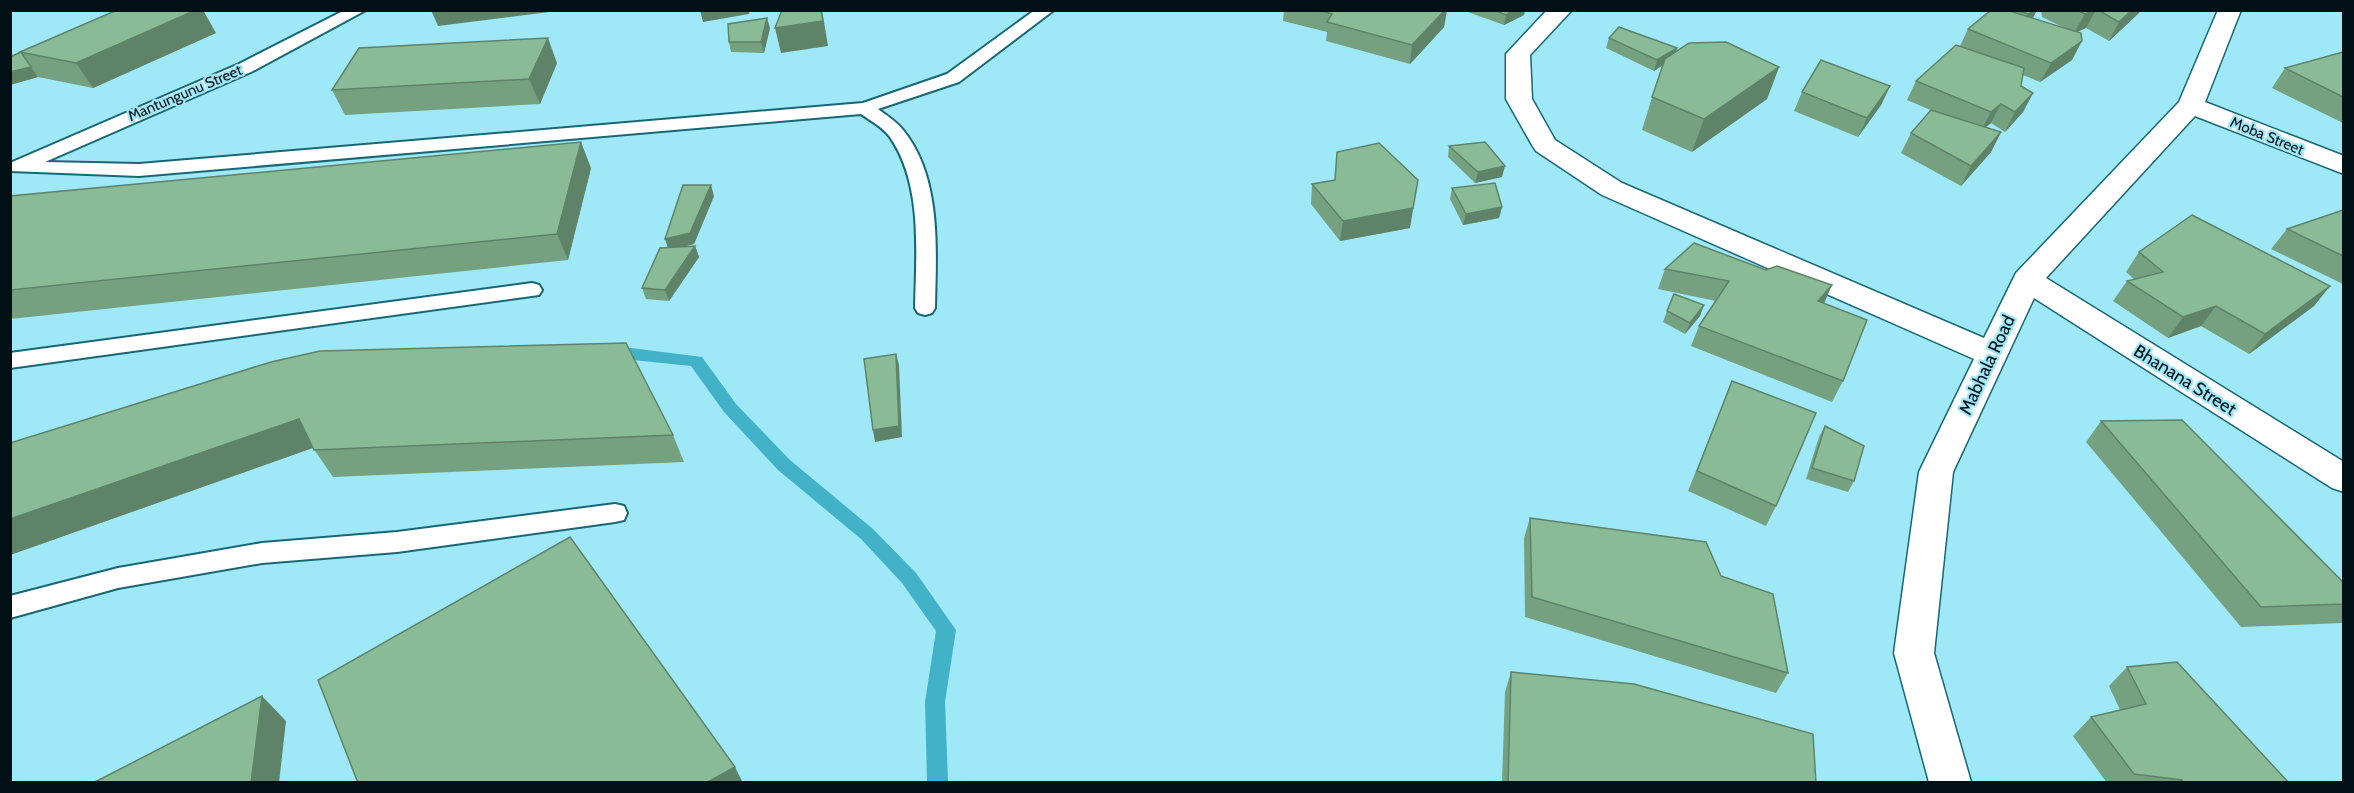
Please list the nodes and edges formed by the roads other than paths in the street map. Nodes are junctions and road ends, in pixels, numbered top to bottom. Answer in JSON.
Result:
{"nodes":[{"id":1,"x":358,"y":10,"type":"edge"},
{"id":2,"x":1046,"y":10,"type":"edge"},
{"id":3,"x":1561,"y":10,"type":"edge"},
{"id":4,"x":2230,"y":10,"type":"edge"},
{"id":5,"x":2191,"y":105,"type":"junction"},
{"id":6,"x":865,"y":108,"type":"junction"},
{"id":7,"x":2343,"y":166,"type":"edge"},
{"id":8,"x":14,"y":169,"type":"edge"},
{"id":9,"x":2027,"y":280,"type":"junction"},
{"id":10,"x":532,"y":290,"type":"dead end"},
{"id":11,"x":924,"y":308,"type":"dead end"},
{"id":12,"x":1992,"y":354,"type":"junction"},
{"id":13,"x":10,"y":361,"type":"edge"},
{"id":14,"x":2343,"y":479,"type":"edge"},
{"id":15,"x":615,"y":513,"type":"dead end"},
{"id":16,"x":10,"y":607,"type":"edge"},
{"id":17,"x":1950,"y":783,"type":"edge"}],
"edges":[{"from":1,"to":8,"type":"lane","name":"Mantungunu Street"},
{"from":2,"to":6,"type":"lane"},
{"from":3,"to":12,"type":"street"},
{"from":4,"to":5,"type":"street","name":"Mabhala Road"},
{"from":5,"to":7,"type":"street","name":"Moba Street"},
{"from":5,"to":9,"type":"street","name":"Mabhala Road"},
{"from":6,"to":8,"type":"lane"},
{"from":6,"to":11,"type":"lane"},
{"from":9,"to":12,"type":"street","name":"Mabhala Road"},
{"from":9,"to":14,"type":"street","name":"Bhanana Street"},
{"from":10,"to":13,"type":"lane"},
{"from":12,"to":17,"type":"street","name":"Mabhala Road"},
{"from":15,"to":16,"type":"lane"}]}
